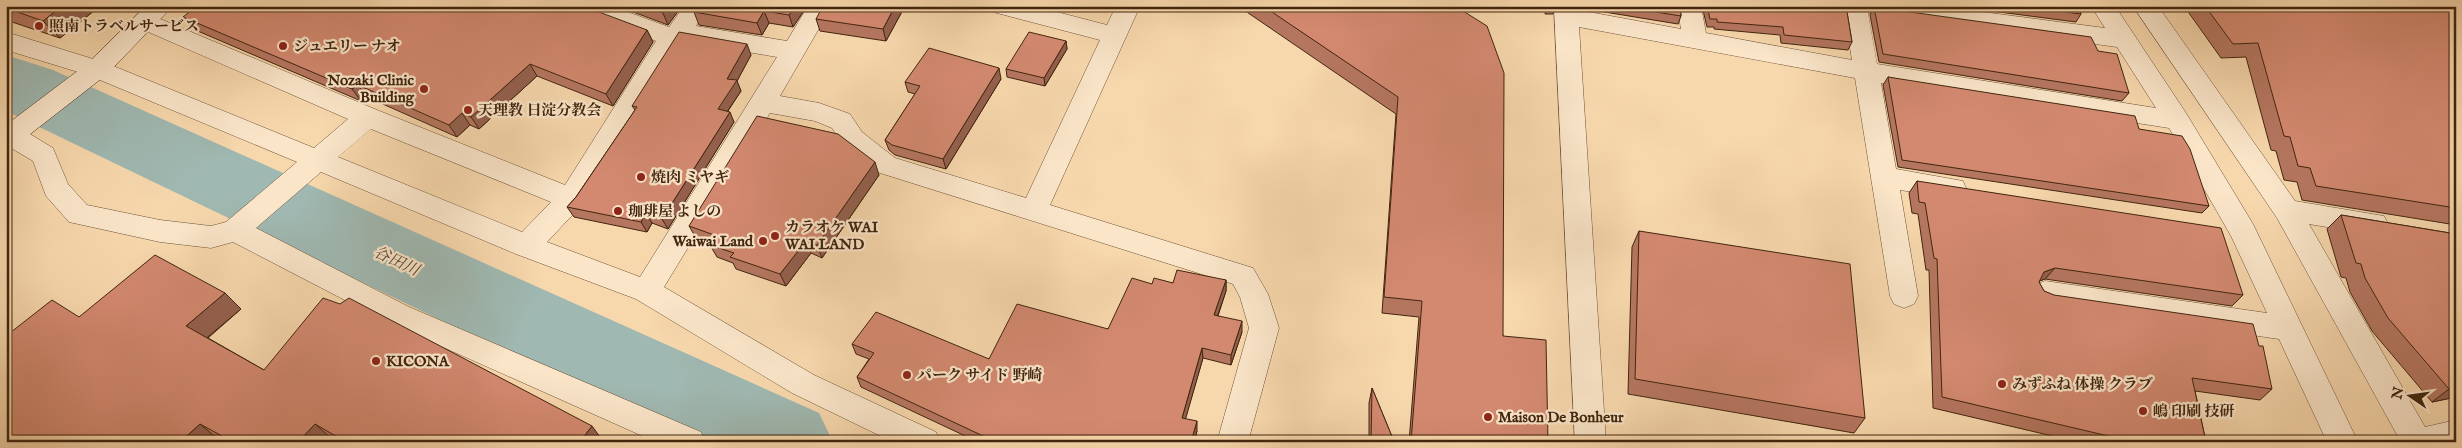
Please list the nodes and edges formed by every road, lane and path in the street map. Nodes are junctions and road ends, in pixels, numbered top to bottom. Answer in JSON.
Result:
{"nodes":[{"id":1,"x":585,"y":6,"type":"edge"},
{"id":2,"x":697,"y":6,"type":"edge"},
{"id":3,"x":820,"y":6,"type":"edge"},
{"id":4,"x":1001,"y":6,"type":"edge"},
{"id":5,"x":1128,"y":6,"type":"edge"},
{"id":6,"x":1689,"y":6,"type":"edge"},
{"id":7,"x":1855,"y":6,"type":"edge"},
{"id":8,"x":1871,"y":6,"type":"edge"},
{"id":9,"x":2103,"y":6,"type":"edge"},
{"id":10,"x":2145,"y":6,"type":"edge"},
{"id":11,"x":1567,"y":11,"type":"edge"},
{"id":12,"x":154,"y":14,"type":"edge"},
{"id":13,"x":676,"y":34,"type":"junction"},
{"id":14,"x":1113,"y":35,"type":"junction"},
{"id":15,"x":2125,"y":39,"type":"junction"},
{"id":16,"x":1695,"y":40,"type":"junction"},
{"id":17,"x":6,"y":41,"type":"edge"},
{"id":18,"x":792,"y":51,"type":"junction"},
{"id":19,"x":1866,"y":72,"type":"junction"},
{"id":20,"x":90,"y":73,"type":"junction"},
{"id":21,"x":763,"y":102,"type":"junction"},
{"id":22,"x":368,"y":118,"type":"junction"},
{"id":23,"x":2177,"y":120,"type":"junction"},
{"id":24,"x":319,"y":160,"type":"junction"},
{"id":25,"x":1883,"y":177,"type":"junction"},
{"id":26,"x":1980,"y":192,"type":"edge"},
{"id":27,"x":571,"y":199,"type":"junction"},
{"id":28,"x":2287,"y":210,"type":"junction"},
{"id":29,"x":1034,"y":211,"type":"junction"},
{"id":30,"x":244,"y":222,"type":"junction"},
{"id":31,"x":2214,"y":227,"type":"edge"},
{"id":32,"x":2400,"y":228,"type":"edge"},
{"id":33,"x":2243,"y":232,"type":"junction"},
{"id":34,"x":526,"y":246,"type":"junction"},
{"id":35,"x":646,"y":290,"type":"junction"},
{"id":36,"x":2045,"y":293,"type":"edge"},
{"id":37,"x":1904,"y":296,"type":"dead end"},
{"id":38,"x":2288,"y":328,"type":"junction"},
{"id":39,"x":2456,"y":434,"type":"edge"},
{"id":40,"x":690,"y":442,"type":"edge"},
{"id":41,"x":925,"y":442,"type":"edge"},
{"id":42,"x":1232,"y":442,"type":"edge"},
{"id":43,"x":1591,"y":442,"type":"edge"},
{"id":44,"x":2343,"y":442,"type":"edge"},
{"id":45,"x":2418,"y":442,"type":"edge"}],
"edges":[{"from":1,"to":13,"type":"street"},
{"from":2,"to":13,"type":"street"},
{"from":3,"to":18,"type":"street"},
{"from":4,"to":14,"type":"street"},
{"from":5,"to":14,"type":"street"},
{"from":6,"to":16,"type":"street"},
{"from":7,"to":19,"type":"street"},
{"from":8,"to":15,"type":"street"},
{"from":9,"to":15,"type":"street"},
{"from":10,"to":28,"type":"street"},
{"from":11,"to":16,"type":"street"},
{"from":11,"to":43,"type":"street"},
{"from":12,"to":20,"type":"street"},
{"from":12,"to":22,"type":"street"},
{"from":13,"to":18,"type":"street"},
{"from":13,"to":27,"type":"street"},
{"from":14,"to":29,"type":"street"},
{"from":15,"to":23,"type":"street"},
{"from":16,"to":19,"type":"street"},
{"from":17,"to":20,"type":"street"},
{"from":18,"to":21,"type":"street"},
{"from":19,"to":23,"type":"street"},
{"from":19,"to":25,"type":"street"},
{"from":20,"to":24,"type":"street"},
{"from":20,"to":30,"type":"street"},
{"from":21,"to":29,"type":"street"},
{"from":21,"to":35,"type":"street"},
{"from":22,"to":24,"type":"street"},
{"from":22,"to":27,"type":"street"},
{"from":23,"to":33,"type":"street"},
{"from":24,"to":30,"type":"street"},
{"from":24,"to":34,"type":"street"},
{"from":25,"to":26,"type":"street"},
{"from":25,"to":37,"type":"street"},
{"from":27,"to":34,"type":"street"},
{"from":28,"to":32,"type":"street"},
{"from":28,"to":45,"type":"street"},
{"from":29,"to":42,"type":"street"},
{"from":30,"to":40,"type":"street"},
{"from":31,"to":33,"type":"street"},
{"from":33,"to":38,"type":"street"},
{"from":34,"to":35,"type":"street"},
{"from":35,"to":41,"type":"street"},
{"from":36,"to":38,"type":"street"},
{"from":38,"to":44,"type":"street"},
{"from":39,"to":45,"type":"street"}]}
